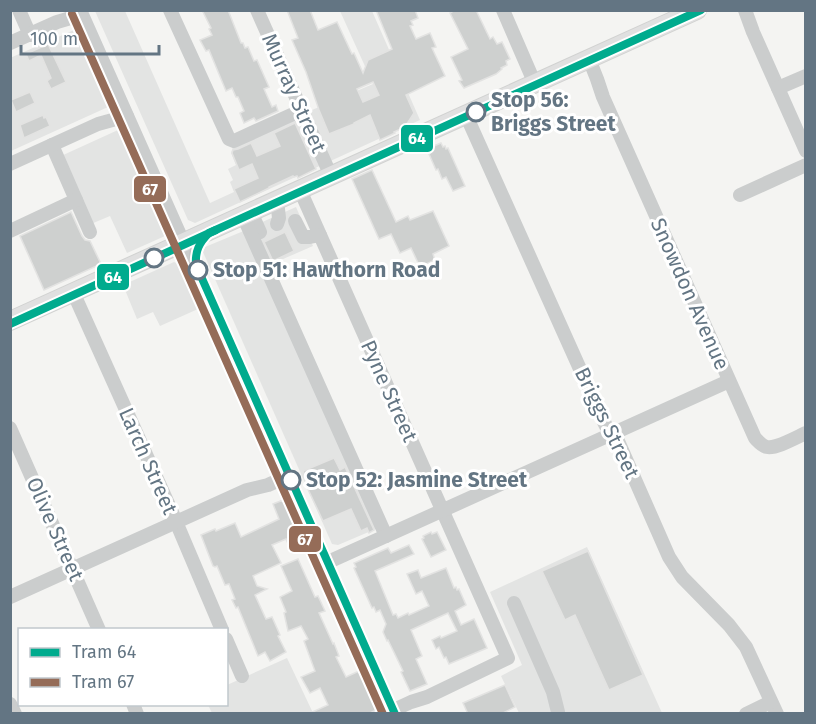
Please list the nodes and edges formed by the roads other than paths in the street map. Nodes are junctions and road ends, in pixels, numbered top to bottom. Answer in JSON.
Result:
{"nodes":[{"id":1,"x":19,"y":10,"type":"edge"},
{"id":2,"x":170,"y":10,"type":"edge"},
{"id":3,"x":257,"y":10,"type":"edge"},
{"id":4,"x":502,"y":10,"type":"edge"},
{"id":5,"x":697,"y":10,"type":"edge"},
{"id":6,"x":743,"y":10,"type":"edge"},
{"id":7,"x":79,"y":12,"type":"edge"},
{"id":8,"x":665,"y":17,"type":"edge"},
{"id":9,"x":30,"y":35,"type":"junction"},
{"id":10,"x":10,"y":43,"type":"edge"},
{"id":11,"x":585,"y":61,"type":"junction"},
{"id":12,"x":806,"y":76,"type":"edge"},
{"id":13,"x":535,"y":84,"type":"junction"},
{"id":14,"x":778,"y":88,"type":"junction"},
{"id":15,"x":302,"y":110,"type":"junction"},
{"id":16,"x":125,"y":112,"type":"junction"},
{"id":17,"x":466,"y":115,"type":"junction"},
{"id":18,"x":52,"y":145,"type":"junction"},
{"id":19,"x":806,"y":151,"type":"edge"},
{"id":20,"x":10,"y":164,"type":"edge"},
{"id":21,"x":806,"y":165,"type":"edge"},
{"id":22,"x":331,"y":176,"type":"junction"},
{"id":23,"x":300,"y":190,"type":"junction"},
{"id":24,"x":740,"y":195,"type":"dead end"},
{"id":25,"x":76,"y":200,"type":"junction"},
{"id":26,"x":247,"y":214,"type":"junction"},
{"id":27,"x":282,"y":216,"type":"junction"},
{"id":28,"x":10,"y":231,"type":"edge"},
{"id":29,"x":90,"y":232,"type":"dead end"},
{"id":30,"x":260,"y":232,"type":"dead end"},
{"id":31,"x":320,"y":235,"type":"junction"},
{"id":32,"x":183,"y":242,"type":"junction"},
{"id":33,"x":73,"y":292,"type":"junction"},
{"id":34,"x":10,"y":321,"type":"edge"},
{"id":35,"x":729,"y":381,"type":"junction"},
{"id":36,"x":10,"y":428,"type":"edge"},
{"id":37,"x":806,"y":433,"type":"edge"},
{"id":38,"x":613,"y":434,"type":"junction"},
{"id":39,"x":286,"y":472,"type":"junction"},
{"id":40,"x":442,"y":511,"type":"junction"},
{"id":41,"x":175,"y":522,"type":"junction"},
{"id":42,"x":386,"y":536,"type":"junction"},
{"id":43,"x":326,"y":563,"type":"junction"},
{"id":44,"x":72,"y":568,"type":"junction"},
{"id":45,"x":10,"y":597,"type":"edge"},
{"id":46,"x":514,"y":603,"type":"dead end"},
{"id":47,"x":98,"y":628,"type":"edge"},
{"id":48,"x":221,"y":628,"type":"edge"},
{"id":49,"x":228,"y":644,"type":"edge"},
{"id":50,"x":242,"y":676,"type":"dead end"},
{"id":51,"x":10,"y":704,"type":"edge"},
{"id":52,"x":774,"y":708,"type":"edge"},
{"id":53,"x":392,"y":713,"type":"edge"},
{"id":54,"x":557,"y":713,"type":"edge"},
{"id":55,"x":15,"y":714,"type":"edge"},
{"id":56,"x":746,"y":714,"type":"edge"}],
"edges":[{"from":1,"to":9,"type":"street"},
{"from":2,"to":15,"type":"street"},
{"from":3,"to":15,"type":"street","name":"Murray Street"},
{"from":4,"to":13,"type":"street"},
{"from":5,"to":8,"type":"main road"},
{"from":6,"to":14,"type":"street"},
{"from":7,"to":9,"type":"street"},
{"from":7,"to":16,"type":"street"},
{"from":8,"to":11,"type":"main road"},
{"from":9,"to":10,"type":"street"},
{"from":11,"to":13,"type":"main road"},
{"from":11,"to":35,"type":"street","name":"Snowdon Avenue"},
{"from":12,"to":14,"type":"street"},
{"from":13,"to":17,"type":"main road"},
{"from":14,"to":19,"type":"street"},
{"from":15,"to":22,"type":"street","name":"Murray Street"},
{"from":16,"to":18,"type":"street"},
{"from":16,"to":32,"type":"street"},
{"from":17,"to":22,"type":"main road"},
{"from":17,"to":38,"type":"street","name":"Briggs Street"},
{"from":18,"to":20,"type":"street"},
{"from":18,"to":25,"type":"street"},
{"from":21,"to":24,"type":"street"},
{"from":22,"to":23,"type":"main road"},
{"from":23,"to":27,"type":"main road"},
{"from":23,"to":31,"type":"street","name":"Pyne Street"},
{"from":25,"to":28,"type":"street"},
{"from":25,"to":29,"type":"street"},
{"from":26,"to":27,"type":"main road"},
{"from":26,"to":30,"type":"street"},
{"from":26,"to":32,"type":"main road"},
{"from":26,"to":42,"type":"street"},
{"from":27,"to":31,"type":"street"},
{"from":31,"to":40,"type":"street","name":"Pyne Street"},
{"from":32,"to":33,"type":"main road"},
{"from":32,"to":39,"type":"street"},
{"from":33,"to":34,"type":"main road"},
{"from":33,"to":41,"type":"street","name":"Larch Street"},
{"from":35,"to":37,"type":"street","name":"Snowdon Avenue"},
{"from":35,"to":38,"type":"street"},
{"from":36,"to":44,"type":"street","name":"Olive Street"},
{"from":38,"to":40,"type":"street"},
{"from":38,"to":52,"type":"street","name":"Briggs Street"},
{"from":39,"to":41,"type":"street"},
{"from":39,"to":43,"type":"street"},
{"from":40,"to":42,"type":"street"},
{"from":40,"to":53,"type":"street","name":"Pyne Street"},
{"from":41,"to":44,"type":"street"},
{"from":41,"to":48,"type":"street","name":"Larch Street"},
{"from":42,"to":43,"type":"street"},
{"from":43,"to":53,"type":"street"},
{"from":44,"to":45,"type":"street"},
{"from":44,"to":47,"type":"street","name":"Olive Street"},
{"from":46,"to":54,"type":"street"},
{"from":49,"to":50,"type":"street"},
{"from":51,"to":55,"type":"street"},
{"from":52,"to":56,"type":"street"}]}
